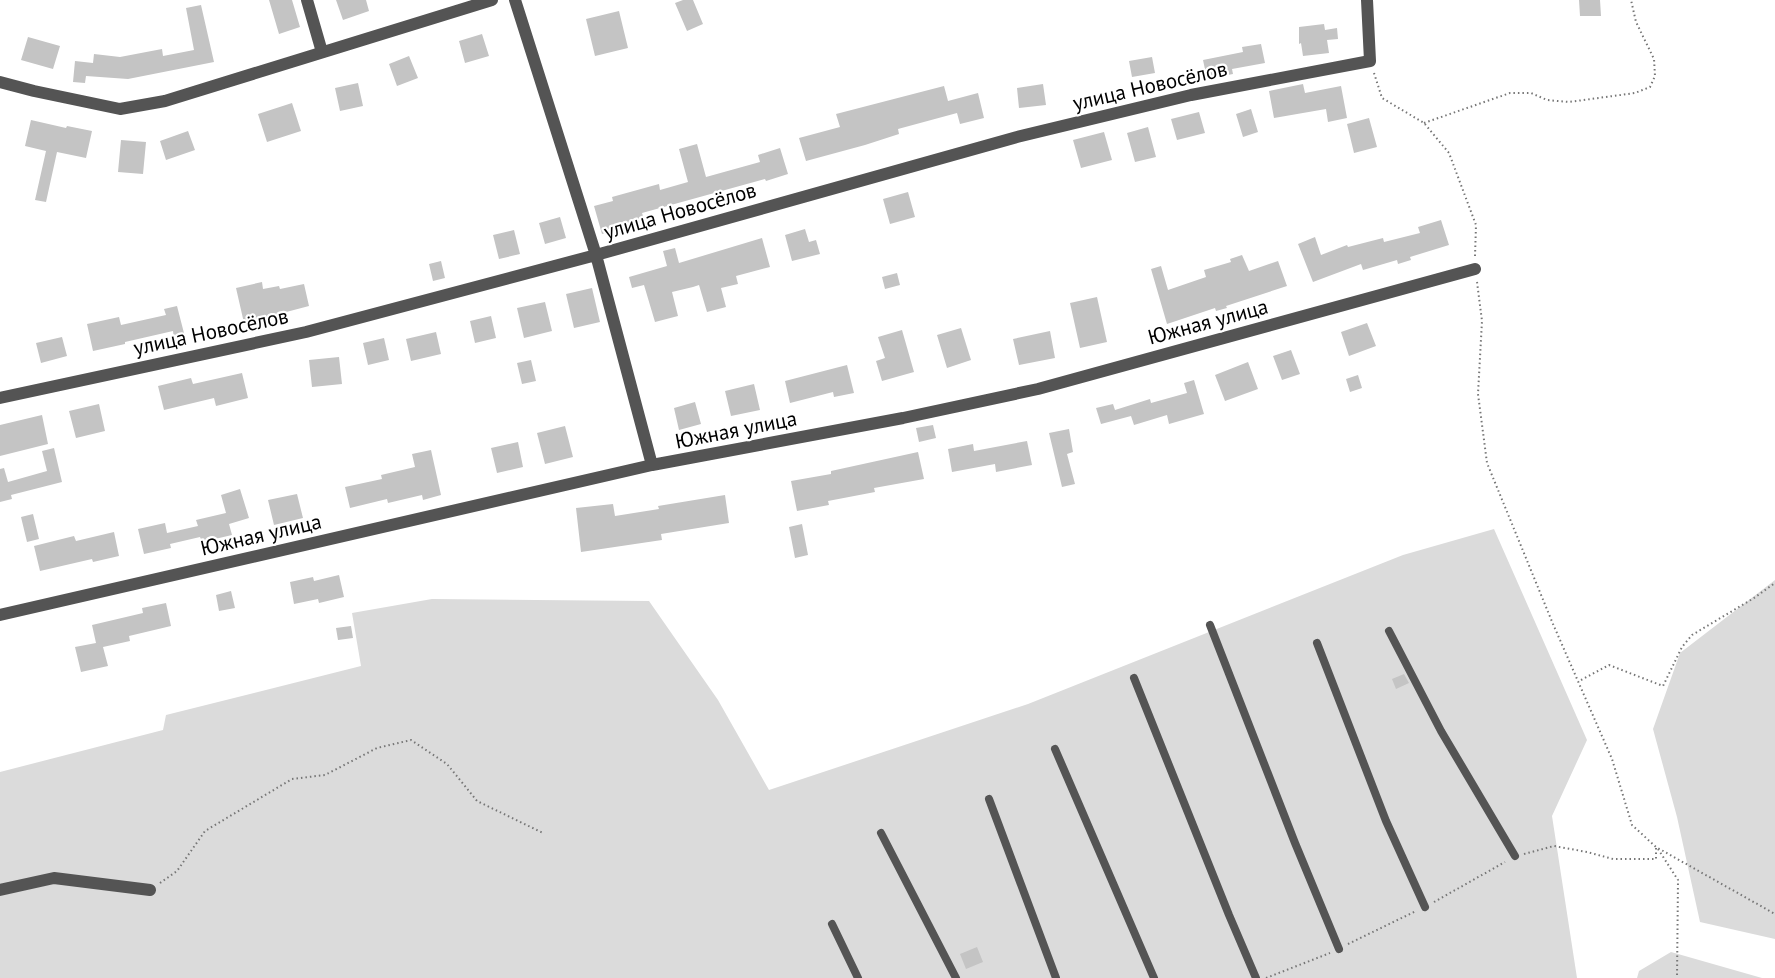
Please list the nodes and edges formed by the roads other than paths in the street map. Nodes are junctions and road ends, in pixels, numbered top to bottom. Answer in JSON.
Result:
{"nodes":[{"id":1,"x":307,"y":0,"type":"edge"},
{"id":2,"x":492,"y":0,"type":"edge"},
{"id":3,"x":515,"y":0,"type":"edge"},
{"id":4,"x":1367,"y":0,"type":"edge"},
{"id":5,"x":322,"y":52,"type":"junction"},
{"id":6,"x":0,"y":82,"type":"edge"},
{"id":7,"x":596,"y":255,"type":"junction"},
{"id":8,"x":1475,"y":269,"type":"road end"},
{"id":9,"x":0,"y":398,"type":"edge"},
{"id":10,"x":652,"y":465,"type":"junction"},
{"id":11,"x":0,"y":615,"type":"edge"},
{"id":12,"x":1210,"y":625,"type":"dead end"},
{"id":13,"x":1389,"y":631,"type":"dead end"},
{"id":14,"x":1317,"y":643,"type":"dead end"},
{"id":15,"x":1134,"y":678,"type":"dead end"},
{"id":16,"x":1055,"y":749,"type":"dead end"},
{"id":17,"x":988,"y":799,"type":"dead end"},
{"id":18,"x":881,"y":833,"type":"dead end"},
{"id":19,"x":1515,"y":856,"type":"road end"},
{"id":20,"x":0,"y":890,"type":"edge"},
{"id":21,"x":150,"y":890,"type":"road end"},
{"id":22,"x":1425,"y":907,"type":"road end"},
{"id":23,"x":832,"y":924,"type":"dead end"},
{"id":24,"x":1340,"y":949,"type":"road end"},
{"id":25,"x":858,"y":978,"type":"edge"},
{"id":26,"x":956,"y":978,"type":"edge"},
{"id":27,"x":1056,"y":978,"type":"edge"},
{"id":28,"x":1154,"y":978,"type":"edge"},
{"id":29,"x":1257,"y":978,"type":"edge"}],
"edges":[{"from":1,"to":5,"type":"street"},
{"from":2,"to":5,"type":"street"},
{"from":3,"to":7,"type":"street"},
{"from":4,"to":7,"type":"street","name":"улица Новосёлов"},
{"from":5,"to":6,"type":"street"},
{"from":7,"to":9,"type":"street","name":"улица Новосёлов"},
{"from":7,"to":10,"type":"street"},
{"from":8,"to":10,"type":"street","name":"Южная улица"},
{"from":10,"to":11,"type":"street","name":"Южная улица"},
{"from":12,"to":24,"type":"lane"},
{"from":13,"to":19,"type":"lane"},
{"from":14,"to":22,"type":"lane"},
{"from":15,"to":29,"type":"lane"},
{"from":16,"to":28,"type":"lane"},
{"from":17,"to":27,"type":"lane"},
{"from":18,"to":26,"type":"lane"},
{"from":20,"to":21,"type":"street"},
{"from":23,"to":25,"type":"lane"}]}
